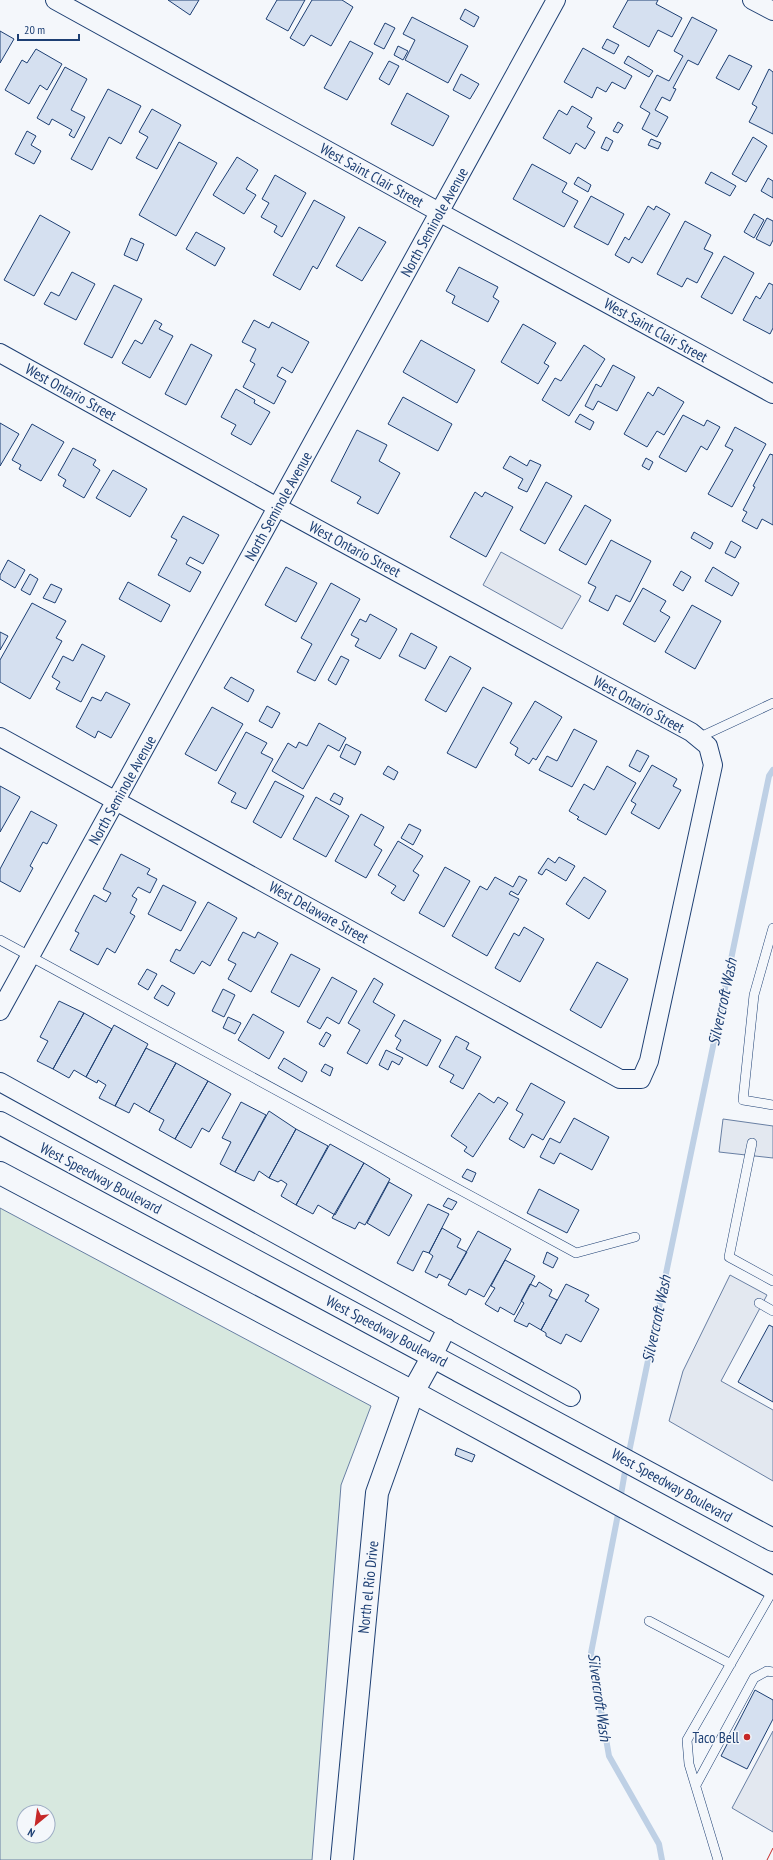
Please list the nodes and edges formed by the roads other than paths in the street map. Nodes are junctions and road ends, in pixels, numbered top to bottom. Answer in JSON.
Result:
{"nodes":[{"id":1,"x":55,"y":0,"type":"edge"},
{"id":2,"x":556,"y":0,"type":"edge"},
{"id":3,"x":752,"y":0,"type":"edge"},
{"id":4,"x":773,"y":11,"type":"edge"},
{"id":5,"x":439,"y":212,"type":"junction"},
{"id":6,"x":0,"y":353,"type":"edge"},
{"id":7,"x":773,"y":394,"type":"edge"},
{"id":8,"x":277,"y":507,"type":"junction"},
{"id":9,"x":773,"y":703,"type":"edge"},
{"id":10,"x":0,"y":736,"type":"edge"},
{"id":11,"x":703,"y":742,"type":"junction"},
{"id":12,"x":117,"y":800,"type":"junction"},
{"id":13,"x":773,"y":928,"type":"edge"},
{"id":14,"x":0,"y":940,"type":"edge"},
{"id":15,"x":30,"y":956,"type":"junction"},
{"id":16,"x":0,"y":1011,"type":"edge"},
{"id":17,"x":0,"y":1082,"type":"edge"},
{"id":18,"x":773,"y":1105,"type":"edge"},
{"id":19,"x":0,"y":1123,"type":"edge"},
{"id":20,"x":752,"y":1143,"type":"dead end"},
{"id":21,"x":0,"y":1173,"type":"edge"},
{"id":22,"x":635,"y":1237,"type":"dead end"},
{"id":23,"x":773,"y":1281,"type":"edge"},
{"id":24,"x":759,"y":1303,"type":"dead end"},
{"id":25,"x":773,"y":1311,"type":"edge"},
{"id":26,"x":447,"y":1328,"type":"junction"},
{"id":27,"x":433,"y":1356,"type":"junction"},
{"id":28,"x":413,"y":1392,"type":"junction"},
{"id":29,"x":572,"y":1397,"type":"dead end"},
{"id":30,"x":773,"y":1540,"type":"edge"},
{"id":31,"x":773,"y":1589,"type":"edge"},
{"id":32,"x":649,"y":1621,"type":"dead end"},
{"id":33,"x":731,"y":1664,"type":"junction"},
{"id":34,"x":773,"y":1672,"type":"edge"},
{"id":35,"x":696,"y":1785,"type":"junction"},
{"id":36,"x":342,"y":1860,"type":"edge"},
{"id":37,"x":718,"y":1860,"type":"edge"}],
"edges":[{"from":1,"to":5,"type":"street","name":"West Saint Clair Street"},
{"from":2,"to":5,"type":"street","name":"North Seminole Avenue"},
{"from":3,"to":4,"type":"street"},
{"from":5,"to":7,"type":"street","name":"West Saint Clair Street"},
{"from":5,"to":8,"type":"street","name":"North Seminole Avenue"},
{"from":6,"to":8,"type":"street","name":"West Ontario Street"},
{"from":8,"to":11,"type":"street","name":"West Ontario Street"},
{"from":8,"to":12,"type":"street","name":"North Seminole Avenue"},
{"from":9,"to":11,"type":"lane"},
{"from":10,"to":12,"type":"street","name":"West Delaware Street"},
{"from":11,"to":12,"type":"street","name":"West Delaware Street"},
{"from":12,"to":15,"type":"street","name":"North Seminole Avenue"},
{"from":13,"to":18,"type":"lane"},
{"from":14,"to":15,"type":"lane"},
{"from":15,"to":16,"type":"street","name":"North Seminole Avenue"},
{"from":15,"to":22,"type":"lane"},
{"from":17,"to":26,"type":"street","name":"West Speedway Boulevard"},
{"from":19,"to":27,"type":"main road","name":"West Speedway Boulevard"},
{"from":20,"to":23,"type":"lane"},
{"from":21,"to":28,"type":"main road"},
{"from":24,"to":25,"type":"lane"},
{"from":26,"to":27,"type":"street","name":"North el Rio Drive"},
{"from":26,"to":29,"type":"street","name":"West Speedway Boulevard"},
{"from":27,"to":28,"type":"main road","name":"North el Rio Drive"},
{"from":27,"to":30,"type":"main road","name":"West Speedway Boulevard"},
{"from":28,"to":31,"type":"main road"},
{"from":28,"to":36,"type":"main road","name":"North el Rio Drive"},
{"from":31,"to":33,"type":"lane"},
{"from":32,"to":33,"type":"lane"},
{"from":33,"to":35,"type":"lane"},
{"from":34,"to":35,"type":"lane"},
{"from":35,"to":37,"type":"lane"}]}
